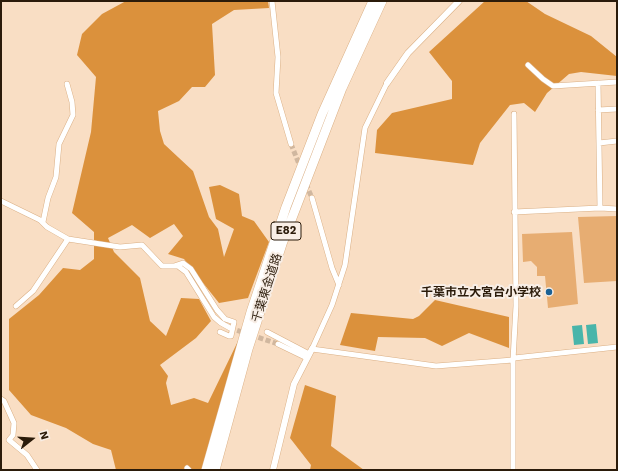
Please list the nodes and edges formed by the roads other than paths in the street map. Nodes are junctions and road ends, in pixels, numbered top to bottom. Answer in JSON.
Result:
{"nodes":[{"id":1,"x":272,"y":1,"type":"edge"},
{"id":2,"x":373,"y":1,"type":"edge"},
{"id":3,"x":382,"y":1,"type":"edge"},
{"id":4,"x":459,"y":1,"type":"edge"},
{"id":5,"x":528,"y":65,"type":"dead end"},
{"id":6,"x":617,"y":82,"type":"edge"},
{"id":7,"x":387,"y":83,"type":"joint"},
{"id":8,"x":598,"y":83,"type":"junction"},
{"id":9,"x":67,"y":84,"type":"dead end"},
{"id":10,"x":617,"y":109,"type":"edge"},
{"id":11,"x":598,"y":110,"type":"junction"},
{"id":12,"x":514,"y":114,"type":"dead end"},
{"id":13,"x":617,"y":141,"type":"edge"},
{"id":14,"x":599,"y":142,"type":"junction"},
{"id":15,"x":291,"y":144,"type":"tunnel mouth"},
{"id":16,"x":312,"y":198,"type":"tunnel mouth"},
{"id":17,"x":1,"y":201,"type":"edge"},
{"id":18,"x":600,"y":208,"type":"junction"},
{"id":19,"x":617,"y":209,"type":"edge"},
{"id":20,"x":514,"y":212,"type":"junction"},
{"id":21,"x":43,"y":222,"type":"junction"},
{"id":22,"x":68,"y":239,"type":"junction"},
{"id":23,"x":173,"y":266,"type":"junction"},
{"id":24,"x":339,"y":285,"type":"junction"},
{"id":25,"x":16,"y":306,"type":"dead end"},
{"id":26,"x":230,"y":328,"type":"tunnel mouth"},
{"id":27,"x":220,"y":332,"type":"dead end"},
{"id":28,"x":267,"y":332,"type":"dead end"},
{"id":29,"x":278,"y":344,"type":"tunnel mouth"},
{"id":30,"x":617,"y":348,"type":"edge"},
{"id":31,"x":309,"y":354,"type":"junction"},
{"id":32,"x":514,"y":359,"type":"junction"},
{"id":33,"x":1,"y":399,"type":"edge"},
{"id":34,"x":37,"y":470,"type":"edge"},
{"id":35,"x":206,"y":470,"type":"edge"},
{"id":36,"x":214,"y":470,"type":"edge"},
{"id":37,"x":273,"y":470,"type":"edge"},
{"id":38,"x":513,"y":470,"type":"edge"}],
"edges":[{"from":1,"to":15,"type":"street"},
{"from":2,"to":35,"type":"highway","name":"千葉東金道路","number":"E82"},
{"from":3,"to":36,"type":"highway","name":"千葉東金道路","number":"E82"},
{"from":4,"to":7,"type":"street"},
{"from":5,"to":8,"type":"street"},
{"from":6,"to":8,"type":"street"},
{"from":7,"to":24,"type":"street"},
{"from":8,"to":11,"type":"street"},
{"from":9,"to":21,"type":"street"},
{"from":10,"to":11,"type":"street"},
{"from":11,"to":14,"type":"street"},
{"from":12,"to":20,"type":"street"},
{"from":13,"to":14,"type":"street"},
{"from":14,"to":18,"type":"street"},
{"from":16,"to":24,"type":"street"},
{"from":17,"to":21,"type":"street"},
{"from":18,"to":19,"type":"street"},
{"from":18,"to":20,"type":"street"},
{"from":20,"to":32,"type":"street"},
{"from":21,"to":22,"type":"street"},
{"from":22,"to":23,"type":"street"},
{"from":22,"to":25,"type":"street"},
{"from":23,"to":26,"type":"street"},
{"from":23,"to":27,"type":"street"},
{"from":24,"to":31,"type":"street"},
{"from":28,"to":31,"type":"street"},
{"from":29,"to":31,"type":"street"},
{"from":30,"to":32,"type":"street"},
{"from":31,"to":32,"type":"street"},
{"from":31,"to":37,"type":"street"},
{"from":32,"to":38,"type":"street"},
{"from":33,"to":34,"type":"street"}]}
